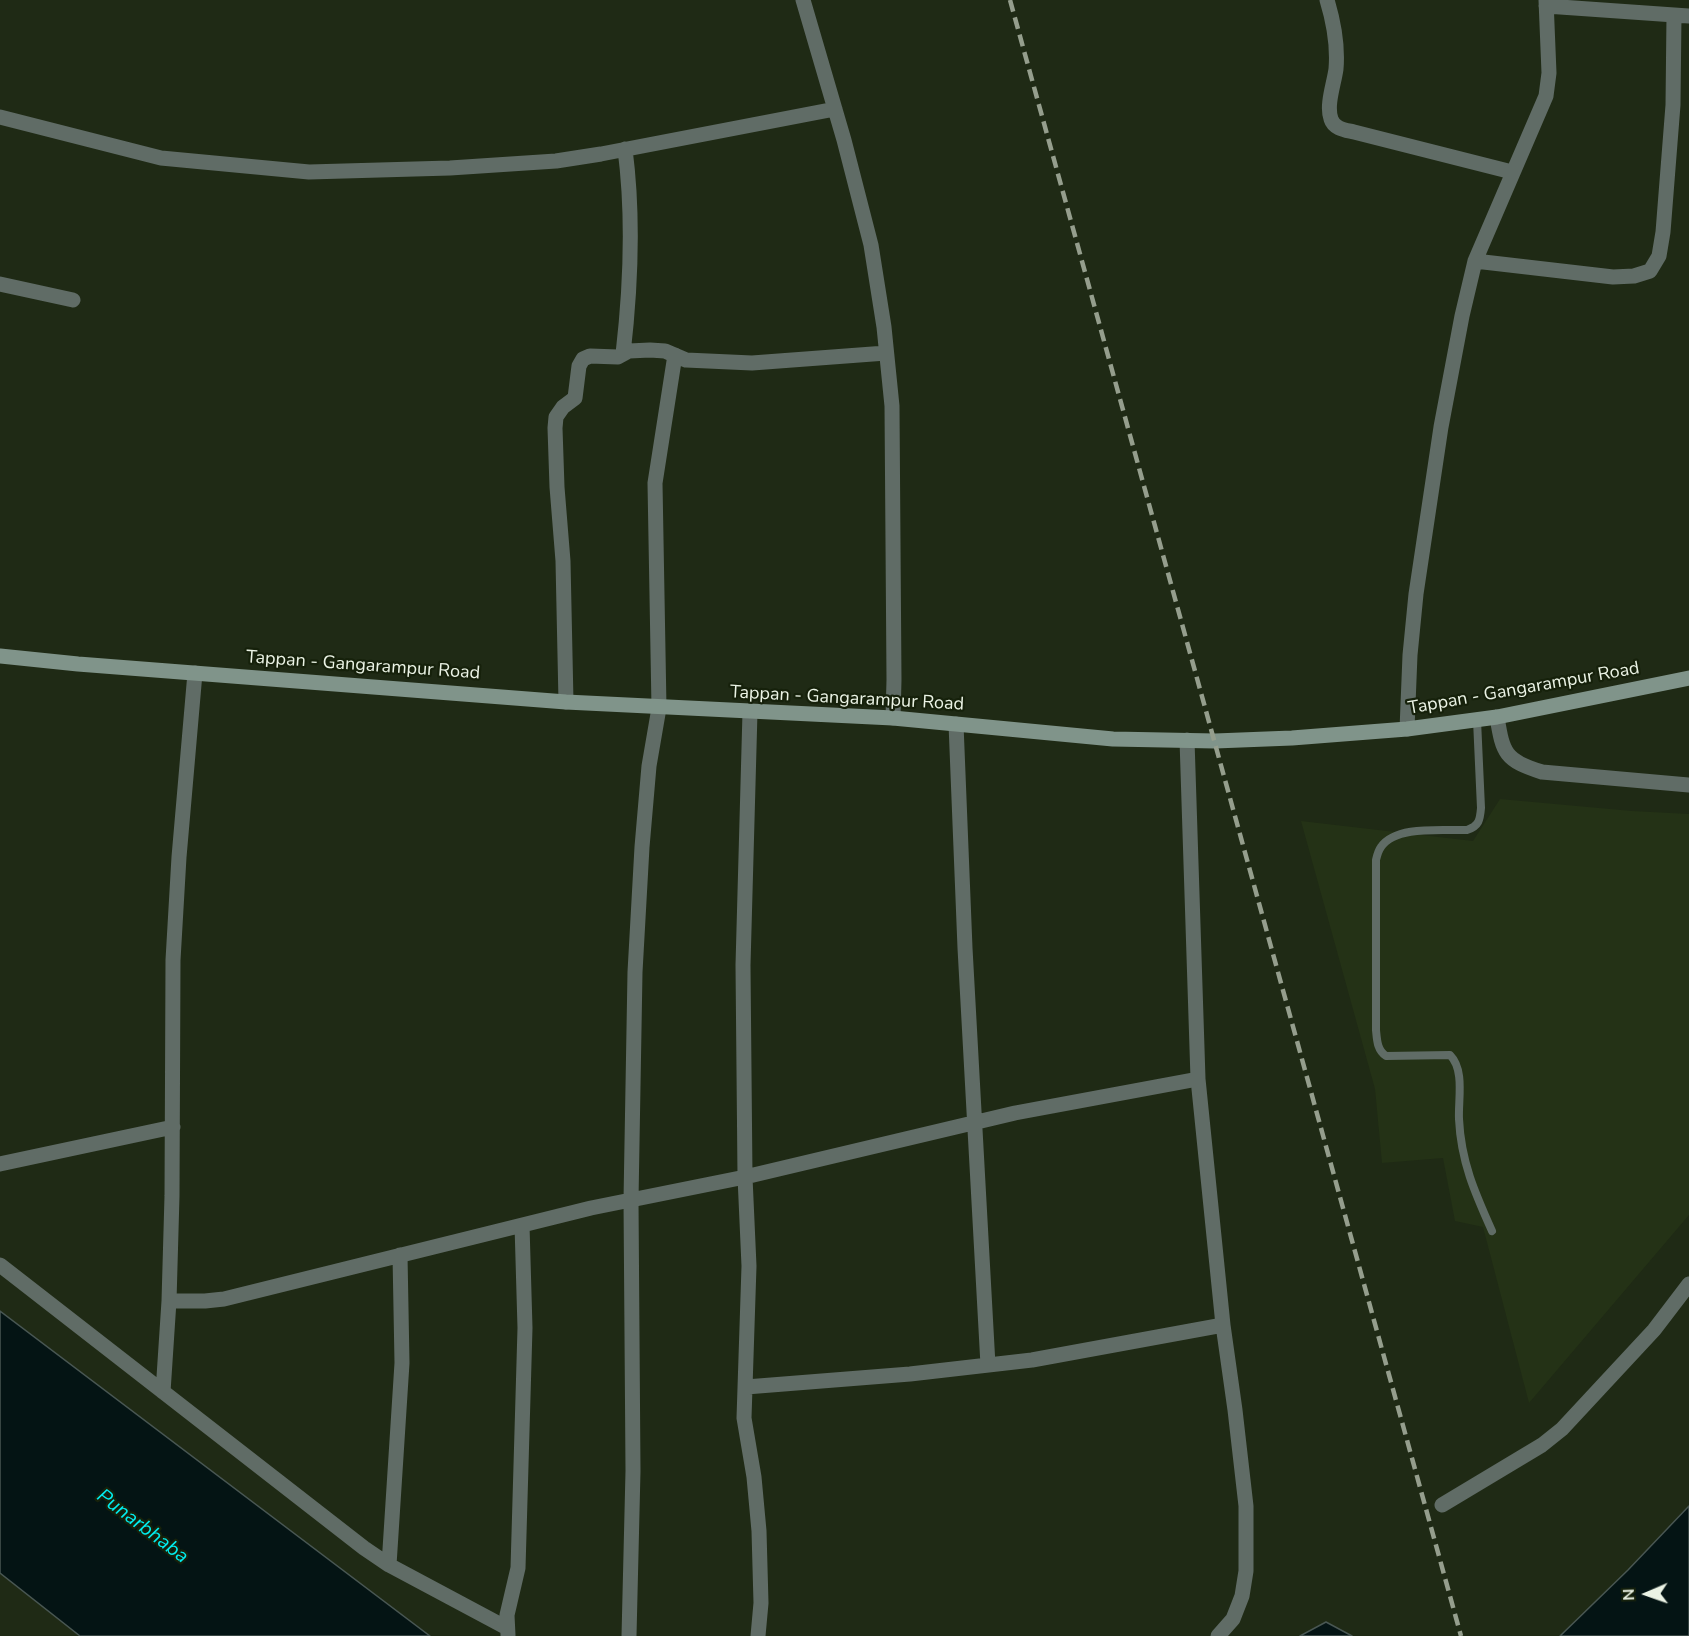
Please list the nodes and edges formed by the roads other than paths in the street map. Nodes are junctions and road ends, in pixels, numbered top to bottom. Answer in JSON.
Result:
{"nodes":[{"id":1,"x":803,"y":0,"type":"edge"},
{"id":2,"x":1327,"y":0,"type":"edge"},
{"id":3,"x":1546,"y":3,"type":"edge"},
{"id":4,"x":1682,"y":16,"type":"edge"},
{"id":5,"x":835,"y":109,"type":"junction"},
{"id":6,"x":0,"y":117,"type":"edge"},
{"id":7,"x":625,"y":149,"type":"junction"},
{"id":8,"x":1512,"y":172,"type":"junction"},
{"id":9,"x":1475,"y":261,"type":"junction"},
{"id":10,"x":0,"y":284,"type":"edge"},
{"id":11,"x":73,"y":300,"type":"dead end"},
{"id":12,"x":886,"y":353,"type":"junction"},
{"id":13,"x":623,"y":354,"type":"junction"},
{"id":14,"x":675,"y":355,"type":"junction"},
{"id":15,"x":0,"y":656,"type":"edge"},
{"id":16,"x":195,"y":673,"type":"junction"},
{"id":17,"x":1689,"y":678,"type":"edge"},
{"id":18,"x":567,"y":702,"type":"junction"},
{"id":19,"x":659,"y":708,"type":"junction"},
{"id":20,"x":750,"y":712,"type":"junction"},
{"id":21,"x":1497,"y":717,"type":"junction"},
{"id":22,"x":892,"y":718,"type":"junction"},
{"id":23,"x":1477,"y":720,"type":"junction"},
{"id":24,"x":956,"y":724,"type":"junction"},
{"id":25,"x":1407,"y":729,"type":"junction"},
{"id":26,"x":1187,"y":740,"type":"junction"},
{"id":27,"x":1689,"y":785,"type":"edge"},
{"id":28,"x":1198,"y":1079,"type":"junction"},
{"id":29,"x":974,"y":1124,"type":"junction"},
{"id":30,"x":173,"y":1127,"type":"junction"},
{"id":31,"x":0,"y":1164,"type":"edge"},
{"id":32,"x":745,"y":1177,"type":"junction"},
{"id":33,"x":631,"y":1200,"type":"junction"},
{"id":34,"x":522,"y":1225,"type":"junction"},
{"id":35,"x":1492,"y":1231,"type":"dead end"},
{"id":36,"x":400,"y":1255,"type":"junction"},
{"id":37,"x":0,"y":1265,"type":"edge"},
{"id":38,"x":1689,"y":1284,"type":"edge"},
{"id":39,"x":169,"y":1301,"type":"junction"},
{"id":40,"x":1223,"y":1325,"type":"junction"},
{"id":41,"x":988,"y":1365,"type":"junction"},
{"id":42,"x":746,"y":1387,"type":"junction"},
{"id":43,"x":163,"y":1392,"type":"junction"},
{"id":44,"x":1442,"y":1505,"type":"dead end"},
{"id":45,"x":389,"y":1565,"type":"junction"},
{"id":46,"x":508,"y":1632,"type":"edge"},
{"id":47,"x":629,"y":1636,"type":"edge"},
{"id":48,"x":758,"y":1636,"type":"edge"},
{"id":49,"x":1218,"y":1636,"type":"edge"}],
"edges":[{"from":1,"to":5,"type":"street"},
{"from":2,"to":8,"type":"street"},
{"from":3,"to":4,"type":"street"},
{"from":3,"to":8,"type":"street"},
{"from":4,"to":9,"type":"street"},
{"from":5,"to":7,"type":"street"},
{"from":5,"to":12,"type":"street"},
{"from":6,"to":7,"type":"street"},
{"from":7,"to":13,"type":"street"},
{"from":8,"to":9,"type":"street"},
{"from":9,"to":25,"type":"street"},
{"from":10,"to":11,"type":"street"},
{"from":12,"to":14,"type":"street"},
{"from":12,"to":22,"type":"street"},
{"from":13,"to":14,"type":"street"},
{"from":13,"to":18,"type":"street"},
{"from":14,"to":19,"type":"street"},
{"from":15,"to":16,"type":"main road","name":"Tappan - Gangarampur Road"},
{"from":16,"to":18,"type":"main road","name":"Tappan - Gangarampur Road"},
{"from":16,"to":30,"type":"street"},
{"from":17,"to":21,"type":"main road","name":"Tappan - Gangarampur Road"},
{"from":18,"to":19,"type":"main road","name":"Tappan - Gangarampur Road"},
{"from":19,"to":20,"type":"main road","name":"Tappan - Gangarampur Road"},
{"from":19,"to":33,"type":"street"},
{"from":20,"to":22,"type":"main road","name":"Tappan - Gangarampur Road"},
{"from":20,"to":32,"type":"street"},
{"from":21,"to":23,"type":"main road","name":"Tappan - Gangarampur Road"},
{"from":21,"to":27,"type":"street"},
{"from":22,"to":24,"type":"main road","name":"Tappan - Gangarampur Road"},
{"from":23,"to":25,"type":"main road","name":"Tappan - Gangarampur Road"},
{"from":23,"to":35,"type":"lane"},
{"from":24,"to":26,"type":"main road","name":"Tappan - Gangarampur Road"},
{"from":24,"to":29,"type":"street"},
{"from":25,"to":26,"type":"main road","name":"Tappan - Gangarampur Road"},
{"from":26,"to":28,"type":"street"},
{"from":28,"to":29,"type":"street"},
{"from":28,"to":40,"type":"street"},
{"from":29,"to":32,"type":"street"},
{"from":29,"to":41,"type":"street"},
{"from":30,"to":31,"type":"street"},
{"from":30,"to":39,"type":"street"},
{"from":32,"to":33,"type":"street"},
{"from":32,"to":42,"type":"street"},
{"from":33,"to":34,"type":"street"},
{"from":33,"to":47,"type":"street"},
{"from":34,"to":36,"type":"street"},
{"from":34,"to":46,"type":"street"},
{"from":36,"to":39,"type":"street"},
{"from":36,"to":45,"type":"street"},
{"from":37,"to":43,"type":"street"},
{"from":38,"to":44,"type":"street"},
{"from":39,"to":43,"type":"street"},
{"from":40,"to":41,"type":"street"},
{"from":40,"to":49,"type":"street"},
{"from":41,"to":42,"type":"street"},
{"from":42,"to":48,"type":"street"},
{"from":43,"to":45,"type":"street"},
{"from":45,"to":46,"type":"street"}]}
